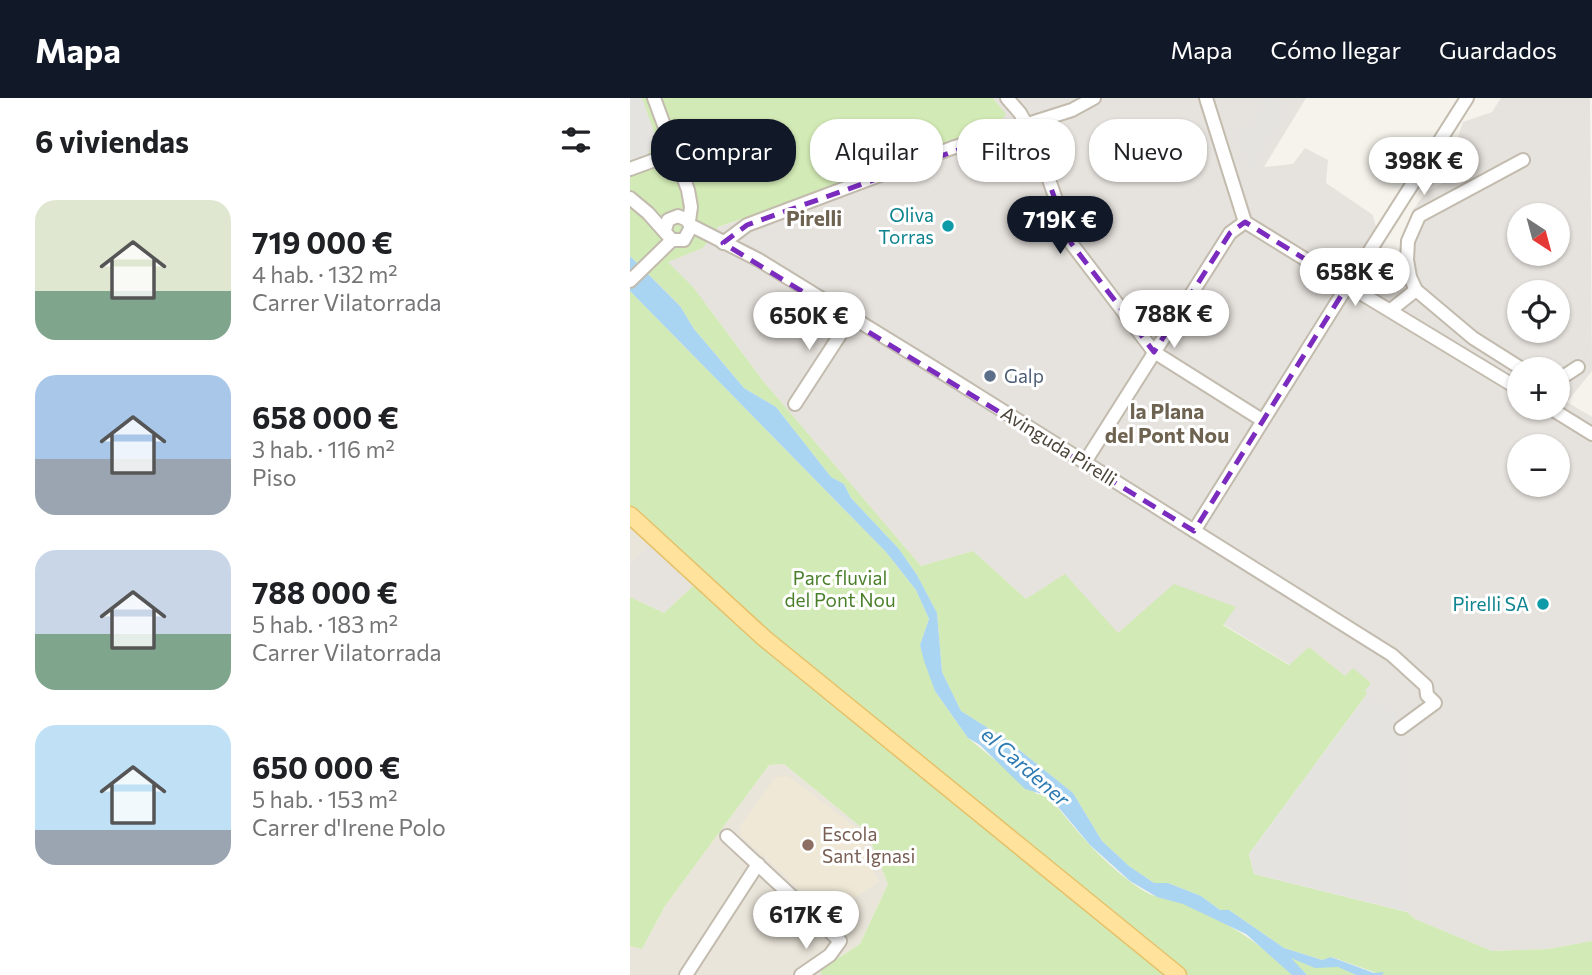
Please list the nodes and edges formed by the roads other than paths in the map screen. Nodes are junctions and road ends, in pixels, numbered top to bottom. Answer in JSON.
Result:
{"nodes":[{"id":1,"x":654,"y":98,"type":"edge"},
{"id":2,"x":1007,"y":98,"type":"edge"},
{"id":3,"x":1094,"y":98,"type":"edge"},
{"id":4,"x":1206,"y":98,"type":"edge"},
{"id":5,"x":1467,"y":98,"type":"edge"},
{"id":6,"x":662,"y":119,"type":"edge"},
{"id":7,"x":1023,"y":119,"type":"edge"},
{"id":8,"x":1046,"y":119,"type":"edge"},
{"id":9,"x":957,"y":146,"type":"edge"},
{"id":10,"x":1523,"y":160,"type":"dead end"},
{"id":11,"x":651,"y":164,"type":"edge"},
{"id":12,"x":630,"y":169,"type":"edge"},
{"id":13,"x":684,"y":182,"type":"edge"},
{"id":14,"x":1048,"y":182,"type":"edge"},
{"id":15,"x":630,"y":198,"type":"edge"},
{"id":16,"x":648,"y":213,"type":"junction"},
{"id":17,"x":1245,"y":222,"type":"junction"},
{"id":18,"x":684,"y":223,"type":"junction"},
{"id":19,"x":669,"y":235,"type":"junction"},
{"id":20,"x":723,"y":243,"type":"junction"},
{"id":21,"x":630,"y":281,"type":"edge"},
{"id":22,"x":1348,"y":286,"type":"junction"},
{"id":23,"x":1416,"y":289,"type":"junction"},
{"id":24,"x":1392,"y":309,"type":"junction"},
{"id":25,"x":851,"y":318,"type":"junction"},
{"id":26,"x":1154,"y":352,"type":"junction"},
{"id":27,"x":1507,"y":359,"type":"edge"},
{"id":28,"x":1578,"y":367,"type":"dead end"},
{"id":29,"x":1570,"y":372,"type":"edge"},
{"id":30,"x":1507,"y":381,"type":"edge"},
{"id":31,"x":795,"y":404,"type":"dead end"},
{"id":32,"x":1262,"y":420,"type":"junction"},
{"id":33,"x":1569,"y":420,"type":"edge"},
{"id":34,"x":1592,"y":434,"type":"edge"},
{"id":35,"x":1085,"y":462,"type":"junction"},
{"id":36,"x":630,"y":515,"type":"edge"},
{"id":37,"x":1194,"y":531,"type":"junction"},
{"id":38,"x":1401,"y":727,"type":"dead end"},
{"id":39,"x":727,"y":836,"type":"dead end"},
{"id":40,"x":758,"y":863,"type":"junction"},
{"id":41,"x":685,"y":975,"type":"edge"},
{"id":42,"x":801,"y":975,"type":"edge"},
{"id":43,"x":1178,"y":975,"type":"edge"}],
"edges":[{"from":1,"to":6,"type":"street"},
{"from":2,"to":7,"type":"street"},
{"from":3,"to":8,"type":"street"},
{"from":4,"to":17,"type":"street"},
{"from":5,"to":22,"type":"street"},
{"from":9,"to":20,"type":"street"},
{"from":10,"to":23,"type":"street"},
{"from":11,"to":12,"type":"street"},
{"from":13,"to":18,"type":"street"},
{"from":14,"to":26,"type":"street"},
{"from":15,"to":16,"type":"street"},
{"from":16,"to":18,"type":"street","name":"Avinguda Pirelli"},
{"from":16,"to":19,"type":"street"},
{"from":17,"to":22,"type":"street"},
{"from":17,"to":26,"type":"street"},
{"from":18,"to":19,"type":"street"},
{"from":18,"to":19,"type":"street"},
{"from":18,"to":20,"type":"street","name":"Avinguda Pirelli"},
{"from":19,"to":21,"type":"street"},
{"from":20,"to":25,"type":"street","name":"Avinguda Pirelli"},
{"from":22,"to":24,"type":"street"},
{"from":22,"to":32,"type":"street"},
{"from":23,"to":24,"type":"street"},
{"from":23,"to":27,"type":"street"},
{"from":24,"to":30,"type":"street"},
{"from":25,"to":31,"type":"street"},
{"from":25,"to":35,"type":"street","name":"Avinguda Pirelli"},
{"from":26,"to":32,"type":"street"},
{"from":26,"to":35,"type":"street"},
{"from":28,"to":29,"type":"street"},
{"from":32,"to":37,"type":"street"},
{"from":33,"to":34,"type":"street"},
{"from":35,"to":37,"type":"street","name":"Avinguda Pirelli"},
{"from":36,"to":43,"type":"main road"},
{"from":37,"to":38,"type":"street","name":"Avinguda Pirelli"},
{"from":39,"to":40,"type":"street"},
{"from":40,"to":41,"type":"street"},
{"from":40,"to":42,"type":"street"}]}
